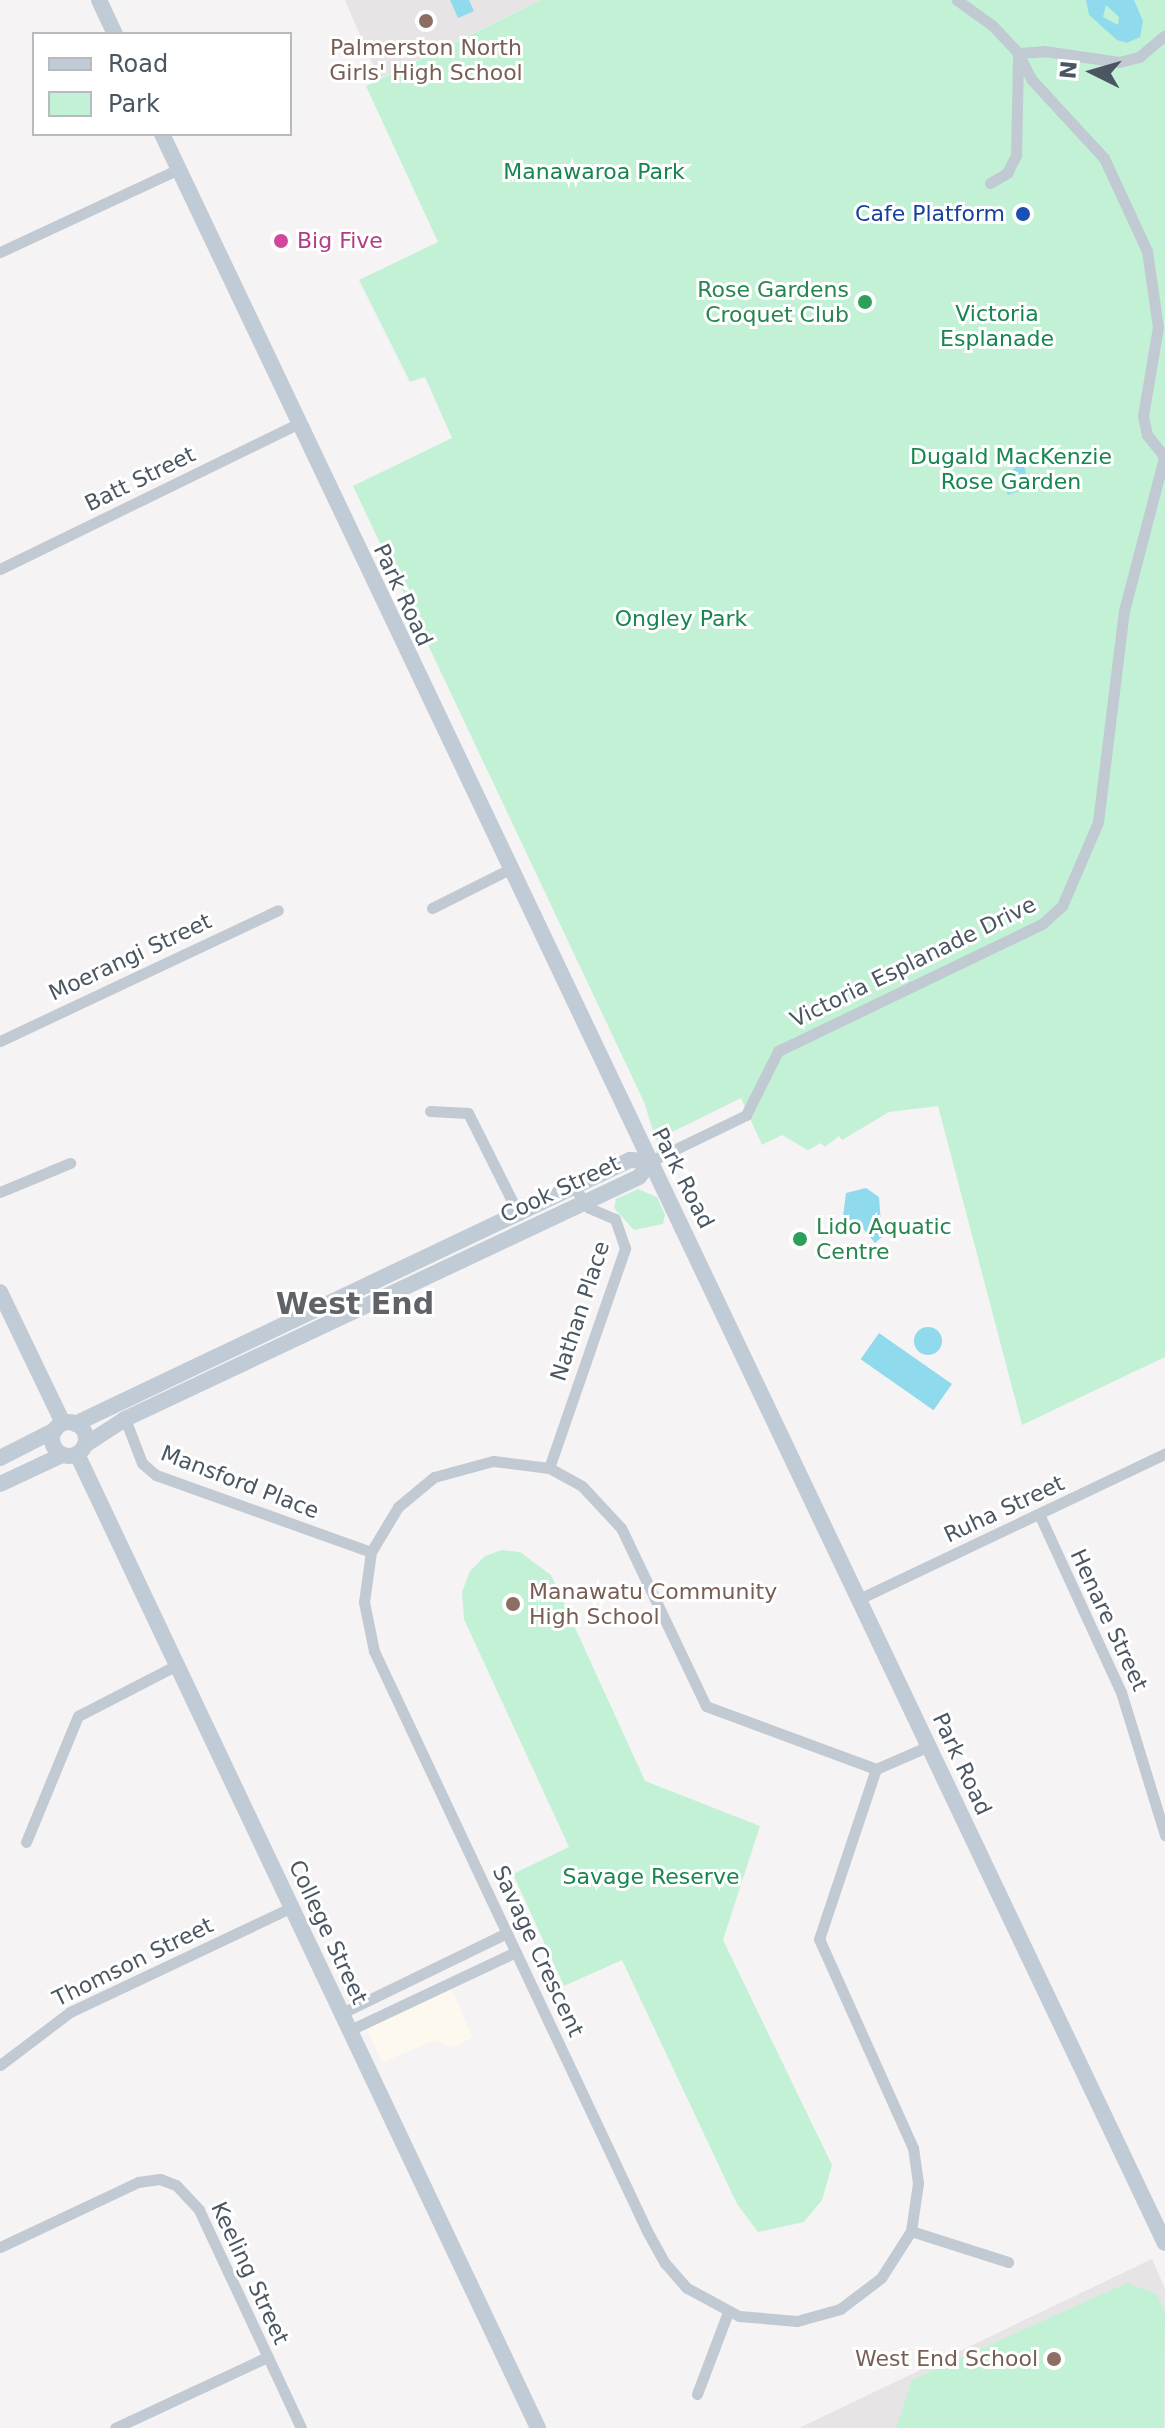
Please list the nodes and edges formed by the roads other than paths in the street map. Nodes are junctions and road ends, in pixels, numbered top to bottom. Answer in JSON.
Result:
{"nodes":[{"id":1,"x":99,"y":0,"type":"edge"},
{"id":2,"x":957,"y":0,"type":"edge"},
{"id":3,"x":114,"y":32,"type":"edge"},
{"id":4,"x":1165,"y":35,"type":"edge"},
{"id":5,"x":1018,"y":53,"type":"junction"},
{"id":6,"x":163,"y":136,"type":"edge"},
{"id":7,"x":179,"y":169,"type":"junction"},
{"id":8,"x":990,"y":183,"type":"dead end"},
{"id":9,"x":1,"y":249,"type":"edge"},
{"id":10,"x":297,"y":424,"type":"junction"},
{"id":11,"x":1165,"y":455,"type":"edge"},
{"id":12,"x":0,"y":569,"type":"edge"},
{"id":13,"x":508,"y":870,"type":"junction"},
{"id":14,"x":432,"y":908,"type":"dead end"},
{"id":15,"x":278,"y":910,"type":"dead end"},
{"id":16,"x":0,"y":1041,"type":"edge"},
{"id":17,"x":430,"y":1111,"type":"dead end"},
{"id":18,"x":651,"y":1161,"type":"junction"},
{"id":19,"x":70,"y":1163,"type":"dead end"},
{"id":20,"x":0,"y":1192,"type":"edge"},
{"id":21,"x":578,"y":1194,"type":"junction"},
{"id":22,"x":519,"y":1215,"type":"junction"},
{"id":23,"x":0,"y":1292,"type":"edge"},
{"id":24,"x":360,"y":1299,"type":"junction"},
{"id":25,"x":134,"y":1409,"type":"junction"},
{"id":26,"x":64,"y":1426,"type":"junction"},
{"id":27,"x":75,"y":1451,"type":"junction"},
{"id":28,"x":1165,"y":1454,"type":"edge"},
{"id":29,"x":0,"y":1458,"type":"edge"},
{"id":30,"x":549,"y":1468,"type":"junction"},
{"id":31,"x":0,"y":1484,"type":"edge"},
{"id":32,"x":1039,"y":1514,"type":"junction"},
{"id":33,"x":371,"y":1552,"type":"junction"},
{"id":34,"x":859,"y":1599,"type":"junction"},
{"id":35,"x":177,"y":1665,"type":"junction"},
{"id":36,"x":929,"y":1746,"type":"junction"},
{"id":37,"x":876,"y":1769,"type":"junction"},
{"id":38,"x":1165,"y":1835,"type":"edge"},
{"id":39,"x":26,"y":1842,"type":"dead end"},
{"id":40,"x":292,"y":1907,"type":"junction"},
{"id":41,"x":507,"y":1933,"type":"junction"},
{"id":42,"x":516,"y":1952,"type":"junction"},
{"id":43,"x":342,"y":2013,"type":"junction"},
{"id":44,"x":350,"y":2030,"type":"junction"},
{"id":45,"x":0,"y":2065,"type":"edge"},
{"id":46,"x":911,"y":2231,"type":"junction"},
{"id":47,"x":1165,"y":2243,"type":"edge"},
{"id":48,"x":0,"y":2247,"type":"edge"},
{"id":49,"x":1008,"y":2262,"type":"dead end"},
{"id":50,"x":728,"y":2312,"type":"junction"},
{"id":51,"x":267,"y":2357,"type":"junction"},
{"id":52,"x":697,"y":2394,"type":"dead end"},
{"id":53,"x":115,"y":2428,"type":"edge"},
{"id":54,"x":301,"y":2428,"type":"edge"},
{"id":55,"x":538,"y":2428,"type":"edge"}],
"edges":[{"from":1,"to":3,"type":"main road"},
{"from":2,"to":5,"type":"street"},
{"from":4,"to":5,"type":"street"},
{"from":5,"to":8,"type":"street"},
{"from":5,"to":11,"type":"street"},
{"from":6,"to":7,"type":"main road","name":"Park Road"},
{"from":7,"to":9,"type":"street"},
{"from":7,"to":10,"type":"main road","name":"Park Road"},
{"from":10,"to":12,"type":"street","name":"Batt Street"},
{"from":10,"to":13,"type":"main road","name":"Park Road"},
{"from":11,"to":18,"type":"street","name":"Victoria Esplanade Drive"},
{"from":13,"to":14,"type":"street"},
{"from":13,"to":18,"type":"main road","name":"Park Road"},
{"from":15,"to":16,"type":"street","name":"Moerangi Street"},
{"from":17,"to":22,"type":"street"},
{"from":18,"to":21,"type":"main road","name":"Cook Street"},
{"from":18,"to":34,"type":"main road","name":"Park Road"},
{"from":19,"to":20,"type":"street"},
{"from":21,"to":22,"type":"main road","name":"Cook Street"},
{"from":21,"to":24,"type":"main road","name":"Cook Street"},
{"from":21,"to":30,"type":"street","name":"Nathan Place"},
{"from":22,"to":24,"type":"main road","name":"Cook Street"},
{"from":23,"to":26,"type":"main road"},
{"from":24,"to":25,"type":"main road","name":"Cook Street"},
{"from":25,"to":26,"type":"main road","name":"Cook Street"},
{"from":25,"to":27,"type":"main road","name":"Cook Street"},
{"from":25,"to":33,"type":"street","name":"Mansford Place"},
{"from":26,"to":27,"type":"main road"},
{"from":26,"to":27,"type":"main road"},
{"from":26,"to":29,"type":"main road","name":"Cook Street"},
{"from":27,"to":31,"type":"main road","name":"Cook Street"},
{"from":27,"to":35,"type":"main road","name":"College Street"},
{"from":28,"to":32,"type":"street","name":"Ruha Street"},
{"from":30,"to":33,"type":"street","name":"Savage Crescent"},
{"from":30,"to":37,"type":"street","name":"Savage Crescent"},
{"from":32,"to":34,"type":"street","name":"Ruha Street"},
{"from":32,"to":38,"type":"street","name":"Henare Street"},
{"from":33,"to":41,"type":"street","name":"Savage Crescent"},
{"from":34,"to":36,"type":"main road","name":"Park Road"},
{"from":35,"to":39,"type":"street"},
{"from":35,"to":40,"type":"main road","name":"College Street"},
{"from":36,"to":37,"type":"street"},
{"from":36,"to":47,"type":"main road","name":"Park Road"},
{"from":37,"to":46,"type":"street","name":"Savage Crescent"},
{"from":40,"to":43,"type":"main road","name":"College Street"},
{"from":40,"to":45,"type":"street","name":"Thomson Street"},
{"from":41,"to":42,"type":"street","name":"Savage Crescent"},
{"from":41,"to":43,"type":"street"},
{"from":42,"to":44,"type":"street"},
{"from":42,"to":50,"type":"street","name":"Savage Crescent"},
{"from":43,"to":44,"type":"main road","name":"College Street"},
{"from":44,"to":55,"type":"main road","name":"College Street"},
{"from":46,"to":49,"type":"street"},
{"from":46,"to":50,"type":"street","name":"Savage Crescent"},
{"from":48,"to":51,"type":"street","name":"Keeling Street"},
{"from":50,"to":52,"type":"street"},
{"from":51,"to":53,"type":"street"},
{"from":51,"to":54,"type":"street","name":"Keeling Street"}]}
